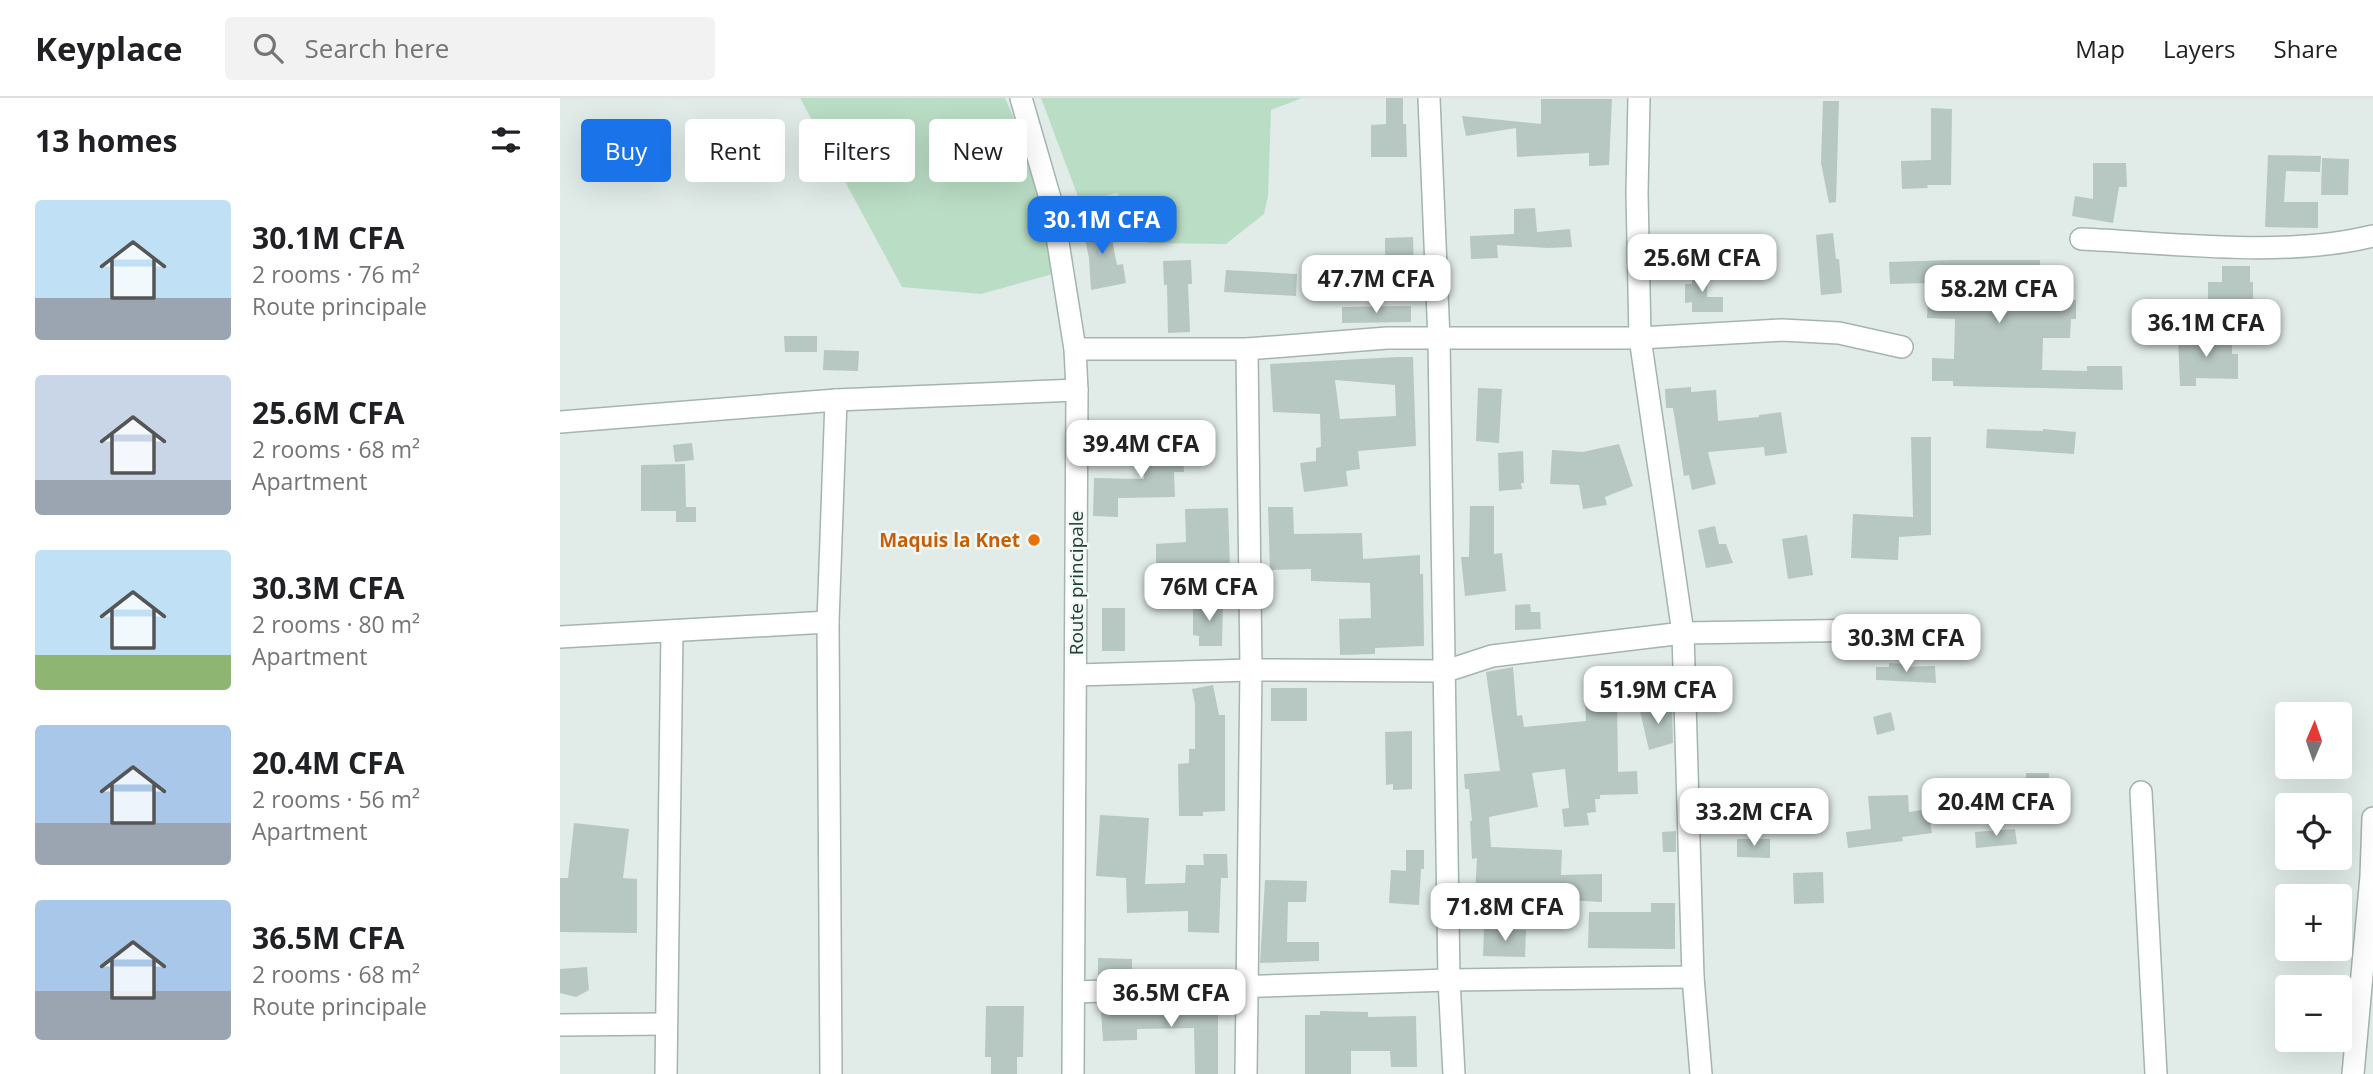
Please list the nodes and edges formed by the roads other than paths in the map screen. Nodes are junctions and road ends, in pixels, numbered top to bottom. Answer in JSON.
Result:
{"nodes":[{"id":1,"x":1021,"y":98,"type":"edge"},
{"id":2,"x":1429,"y":98,"type":"edge"},
{"id":3,"x":1639,"y":98,"type":"edge"},
{"id":4,"x":2373,"y":236,"type":"edge"},
{"id":5,"x":2081,"y":239,"type":"dead end"},
{"id":6,"x":1640,"y":338,"type":"junction"},
{"id":7,"x":1439,"y":340,"type":"junction"},
{"id":8,"x":1902,"y":347,"type":"dead end"},
{"id":9,"x":1075,"y":349,"type":"junction"},
{"id":10,"x":1247,"y":349,"type":"junction"},
{"id":11,"x":1077,"y":390,"type":"junction"},
{"id":12,"x":836,"y":400,"type":"junction"},
{"id":13,"x":560,"y":422,"type":"edge"},
{"id":14,"x":828,"y":622,"type":"junction"},
{"id":15,"x":1874,"y":630,"type":"dead end"},
{"id":16,"x":672,"y":631,"type":"junction"},
{"id":17,"x":1683,"y":633,"type":"junction"},
{"id":18,"x":560,"y":637,"type":"edge"},
{"id":19,"x":1251,"y":670,"type":"junction"},
{"id":20,"x":1446,"y":671,"type":"junction"},
{"id":21,"x":1076,"y":675,"type":"junction"},
{"id":22,"x":2141,"y":792,"type":"dead end"},
{"id":23,"x":2373,"y":818,"type":"edge"},
{"id":24,"x":1693,"y":977,"type":"junction"},
{"id":25,"x":1449,"y":980,"type":"junction"},
{"id":26,"x":1247,"y":986,"type":"junction"},
{"id":27,"x":1074,"y":992,"type":"junction"},
{"id":28,"x":666,"y":1024,"type":"junction"},
{"id":29,"x":560,"y":1025,"type":"edge"},
{"id":30,"x":666,"y":1074,"type":"edge"},
{"id":31,"x":831,"y":1074,"type":"edge"},
{"id":32,"x":1073,"y":1074,"type":"edge"},
{"id":33,"x":1246,"y":1074,"type":"edge"},
{"id":34,"x":1454,"y":1074,"type":"edge"},
{"id":35,"x":1701,"y":1074,"type":"edge"},
{"id":36,"x":2156,"y":1074,"type":"edge"},
{"id":37,"x":2353,"y":1074,"type":"edge"}],
"edges":[{"from":1,"to":9,"type":"street","name":"Route principale"},
{"from":2,"to":7,"type":"street"},
{"from":3,"to":6,"type":"street"},
{"from":4,"to":5,"type":"street"},
{"from":6,"to":7,"type":"street"},
{"from":6,"to":8,"type":"street"},
{"from":6,"to":17,"type":"street"},
{"from":7,"to":10,"type":"street"},
{"from":7,"to":20,"type":"street"},
{"from":9,"to":10,"type":"street"},
{"from":9,"to":11,"type":"street","name":"Route principale"},
{"from":10,"to":19,"type":"street"},
{"from":11,"to":12,"type":"street"},
{"from":11,"to":21,"type":"street","name":"Route principale"},
{"from":12,"to":13,"type":"street"},
{"from":12,"to":14,"type":"street"},
{"from":14,"to":16,"type":"street"},
{"from":14,"to":31,"type":"street"},
{"from":15,"to":17,"type":"street"},
{"from":16,"to":18,"type":"street"},
{"from":16,"to":28,"type":"street"},
{"from":17,"to":20,"type":"street"},
{"from":17,"to":24,"type":"street"},
{"from":19,"to":20,"type":"street"},
{"from":19,"to":21,"type":"street"},
{"from":19,"to":26,"type":"street"},
{"from":20,"to":25,"type":"street"},
{"from":21,"to":27,"type":"street","name":"Route principale"},
{"from":22,"to":36,"type":"street"},
{"from":23,"to":37,"type":"street"},
{"from":24,"to":25,"type":"street"},
{"from":24,"to":35,"type":"street"},
{"from":25,"to":26,"type":"street"},
{"from":25,"to":34,"type":"street"},
{"from":26,"to":27,"type":"street"},
{"from":26,"to":33,"type":"street"},
{"from":27,"to":32,"type":"street","name":"Route principale"},
{"from":28,"to":29,"type":"street"},
{"from":28,"to":30,"type":"street"}]}
